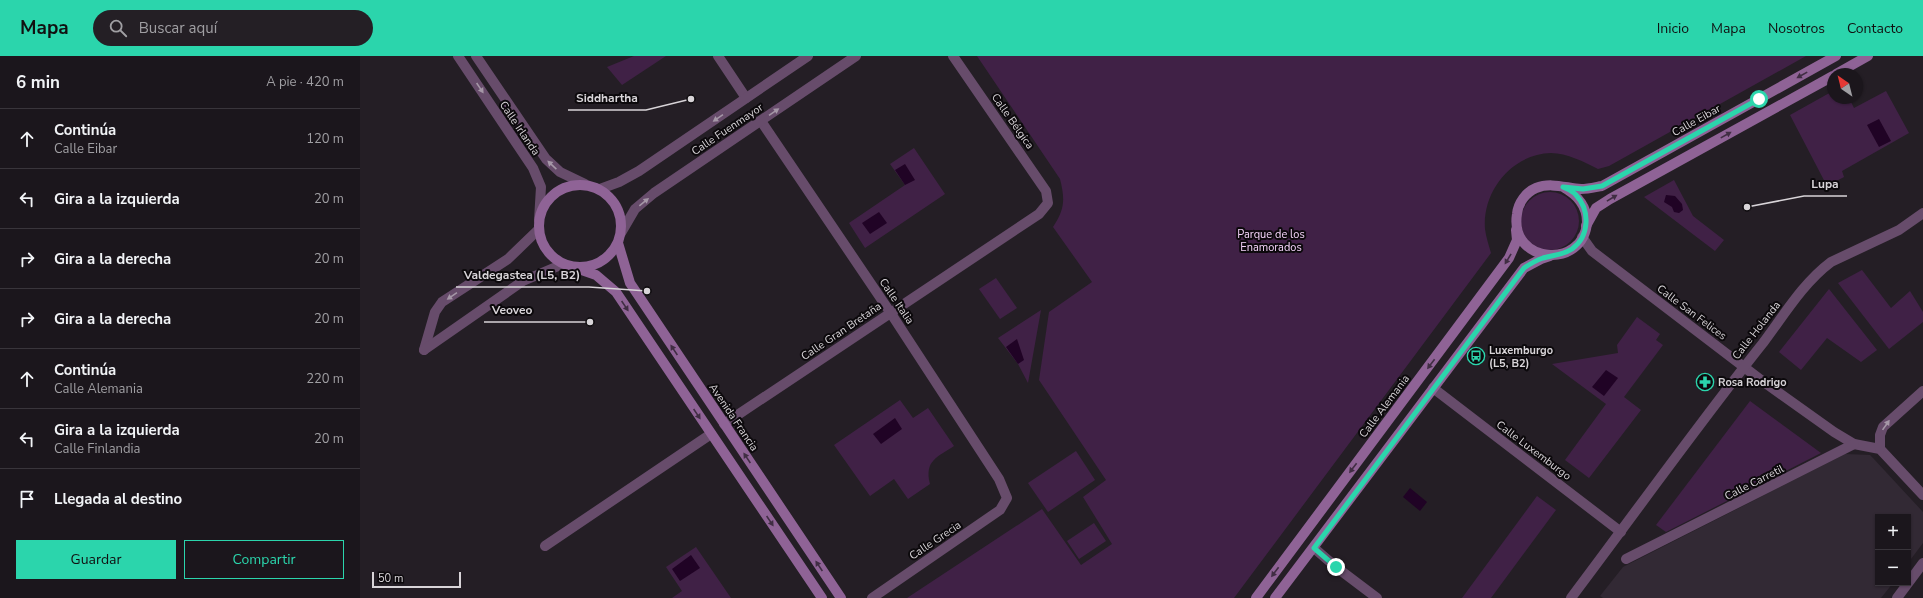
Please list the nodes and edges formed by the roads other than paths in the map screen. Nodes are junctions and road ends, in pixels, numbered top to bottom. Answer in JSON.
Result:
{"nodes":[{"id":1,"x":458,"y":56,"type":"edge"},
{"id":2,"x":476,"y":56,"type":"edge"},
{"id":3,"x":718,"y":56,"type":"edge"},
{"id":4,"x":808,"y":56,"type":"edge"},
{"id":5,"x":856,"y":56,"type":"edge"},
{"id":6,"x":953,"y":56,"type":"edge"},
{"id":7,"x":1836,"y":56,"type":"edge"},
{"id":8,"x":1868,"y":56,"type":"edge"},
{"id":9,"x":1847,"y":68,"type":"edge"},
{"id":10,"x":1827,"y":79,"type":"edge"},
{"id":11,"x":746,"y":98,"type":"junction"},
{"id":12,"x":761,"y":120,"type":"junction"},
{"id":13,"x":585,"y":184,"type":"junction"},
{"id":14,"x":1563,"y":187,"type":"junction"},
{"id":15,"x":600,"y":189,"type":"junction"},
{"id":16,"x":1048,"y":203,"type":"joint"},
{"id":17,"x":1923,"y":214,"type":"edge"},
{"id":18,"x":1515,"y":222,"type":"junction"},
{"id":19,"x":539,"y":225,"type":"junction"},
{"id":20,"x":1586,"y":226,"type":"junction"},
{"id":21,"x":621,"y":233,"type":"junction"},
{"id":22,"x":1582,"y":237,"type":"junction"},
{"id":23,"x":618,"y":243,"type":"junction"},
{"id":24,"x":1574,"y":248,"type":"junction"},
{"id":25,"x":1592,"y":251,"type":"junction"},
{"id":26,"x":1552,"y":256,"type":"junction"},
{"id":27,"x":568,"y":265,"type":"junction"},
{"id":28,"x":890,"y":312,"type":"junction"},
{"id":29,"x":1744,"y":366,"type":"junction"},
{"id":30,"x":1433,"y":388,"type":"junction"},
{"id":31,"x":1923,"y":391,"type":"edge"},
{"id":32,"x":724,"y":424,"type":"junction"},
{"id":33,"x":711,"y":434,"type":"junction"},
{"id":34,"x":1854,"y":444,"type":"junction"},
{"id":35,"x":1880,"y":449,"type":"junction"},
{"id":36,"x":1923,"y":495,"type":"edge"},
{"id":37,"x":1007,"y":498,"type":"joint"},
{"id":38,"x":1621,"y":532,"type":"junction"},
{"id":39,"x":545,"y":546,"type":"dead end"},
{"id":40,"x":1314,"y":548,"type":"junction"},
{"id":41,"x":1626,"y":559,"type":"dead end"},
{"id":42,"x":1923,"y":563,"type":"edge"},
{"id":43,"x":822,"y":598,"type":"edge"},
{"id":44,"x":841,"y":598,"type":"edge"},
{"id":45,"x":872,"y":598,"type":"edge"},
{"id":46,"x":1256,"y":598,"type":"edge"},
{"id":47,"x":1275,"y":598,"type":"edge"},
{"id":48,"x":1377,"y":598,"type":"edge"},
{"id":49,"x":1571,"y":598,"type":"edge"},
{"id":50,"x":1897,"y":598,"type":"edge"}],
"edges":[{"from":1,"to":19,"type":"street","name":"Calle Irlanda","one_way":true},
{"from":13,"to":2,"type":"street","name":"Calle Irlanda","one_way":true},
{"from":3,"to":11,"type":"street"},
{"from":4,"to":11,"type":"street","name":"Calle Fuenmayor"},
{"from":12,"to":5,"type":"street","name":"Calle Fuenmayor","one_way":true},
{"from":6,"to":16,"type":"street","name":"Calle Bélgica"},
{"from":7,"to":14,"type":"main road","name":"Calle Eibar","one_way":true},
{"from":8,"to":9,"type":"main road"},
{"from":20,"to":10,"type":"main road","one_way":true},
{"from":11,"to":15,"type":"street","name":"Calle Fuenmayor","one_way":true},
{"from":21,"to":12,"type":"street","name":"Calle Fuenmayor","one_way":true},
{"from":12,"to":28,"type":"street","name":"Calle Italia"},
{"from":13,"to":15,"type":"main road"},
{"from":13,"to":19,"type":"main road"},
{"from":14,"to":18,"type":"main road"},
{"from":14,"to":20,"type":"main road"},
{"from":15,"to":21,"type":"main road"},
{"from":16,"to":28,"type":"street","name":"Calle Gran Bretaña"},
{"from":17,"to":29,"type":"street","name":"Calle Holanda"},
{"from":18,"to":26,"type":"main road"},
{"from":18,"to":46,"type":"main road","name":"Calle Alemania","one_way":true},
{"from":19,"to":27,"type":"main road"},
{"from":19,"to":27,"type":"street","one_way":true},
{"from":20,"to":22,"type":"main road"},
{"from":21,"to":23,"type":"main road"},
{"from":22,"to":24,"type":"main road"},
{"from":22,"to":25,"type":"street","name":"Calle San Felices"},
{"from":23,"to":27,"type":"main road"},
{"from":32,"to":23,"type":"main road","name":"Avenida Francia","one_way":true},
{"from":24,"to":25,"type":"street","name":"Calle San Felices"},
{"from":24,"to":26,"type":"main road"},
{"from":25,"to":29,"type":"street","name":"Calle San Felices"},
{"from":26,"to":30,"type":"main road"},
{"from":27,"to":33,"type":"main road","one_way":true},
{"from":28,"to":32,"type":"street","name":"Calle Gran Bretaña"},
{"from":28,"to":37,"type":"street","name":"Calle Italia"},
{"from":29,"to":34,"type":"street","name":"Calle San Felices"},
{"from":29,"to":38,"type":"street","name":"Calle Holanda"},
{"from":30,"to":38,"type":"street","name":"Calle Luxemburgo"},
{"from":30,"to":40,"type":"main road"},
{"from":35,"to":31,"type":"street","one_way":true},
{"from":44,"to":32,"type":"main road","name":"Avenida Francia","one_way":true},
{"from":33,"to":39,"type":"street"},
{"from":33,"to":43,"type":"main road","one_way":true},
{"from":34,"to":35,"type":"street","name":"Calle San Felices"},
{"from":34,"to":41,"type":"street","name":"Calle Carretil"},
{"from":35,"to":36,"type":"street"},
{"from":37,"to":45,"type":"street","name":"Calle Grecia"},
{"from":38,"to":49,"type":"street","name":"Calle Holanda"},
{"from":40,"to":47,"type":"main road"},
{"from":40,"to":48,"type":"street"},
{"from":42,"to":50,"type":"street"}]}
